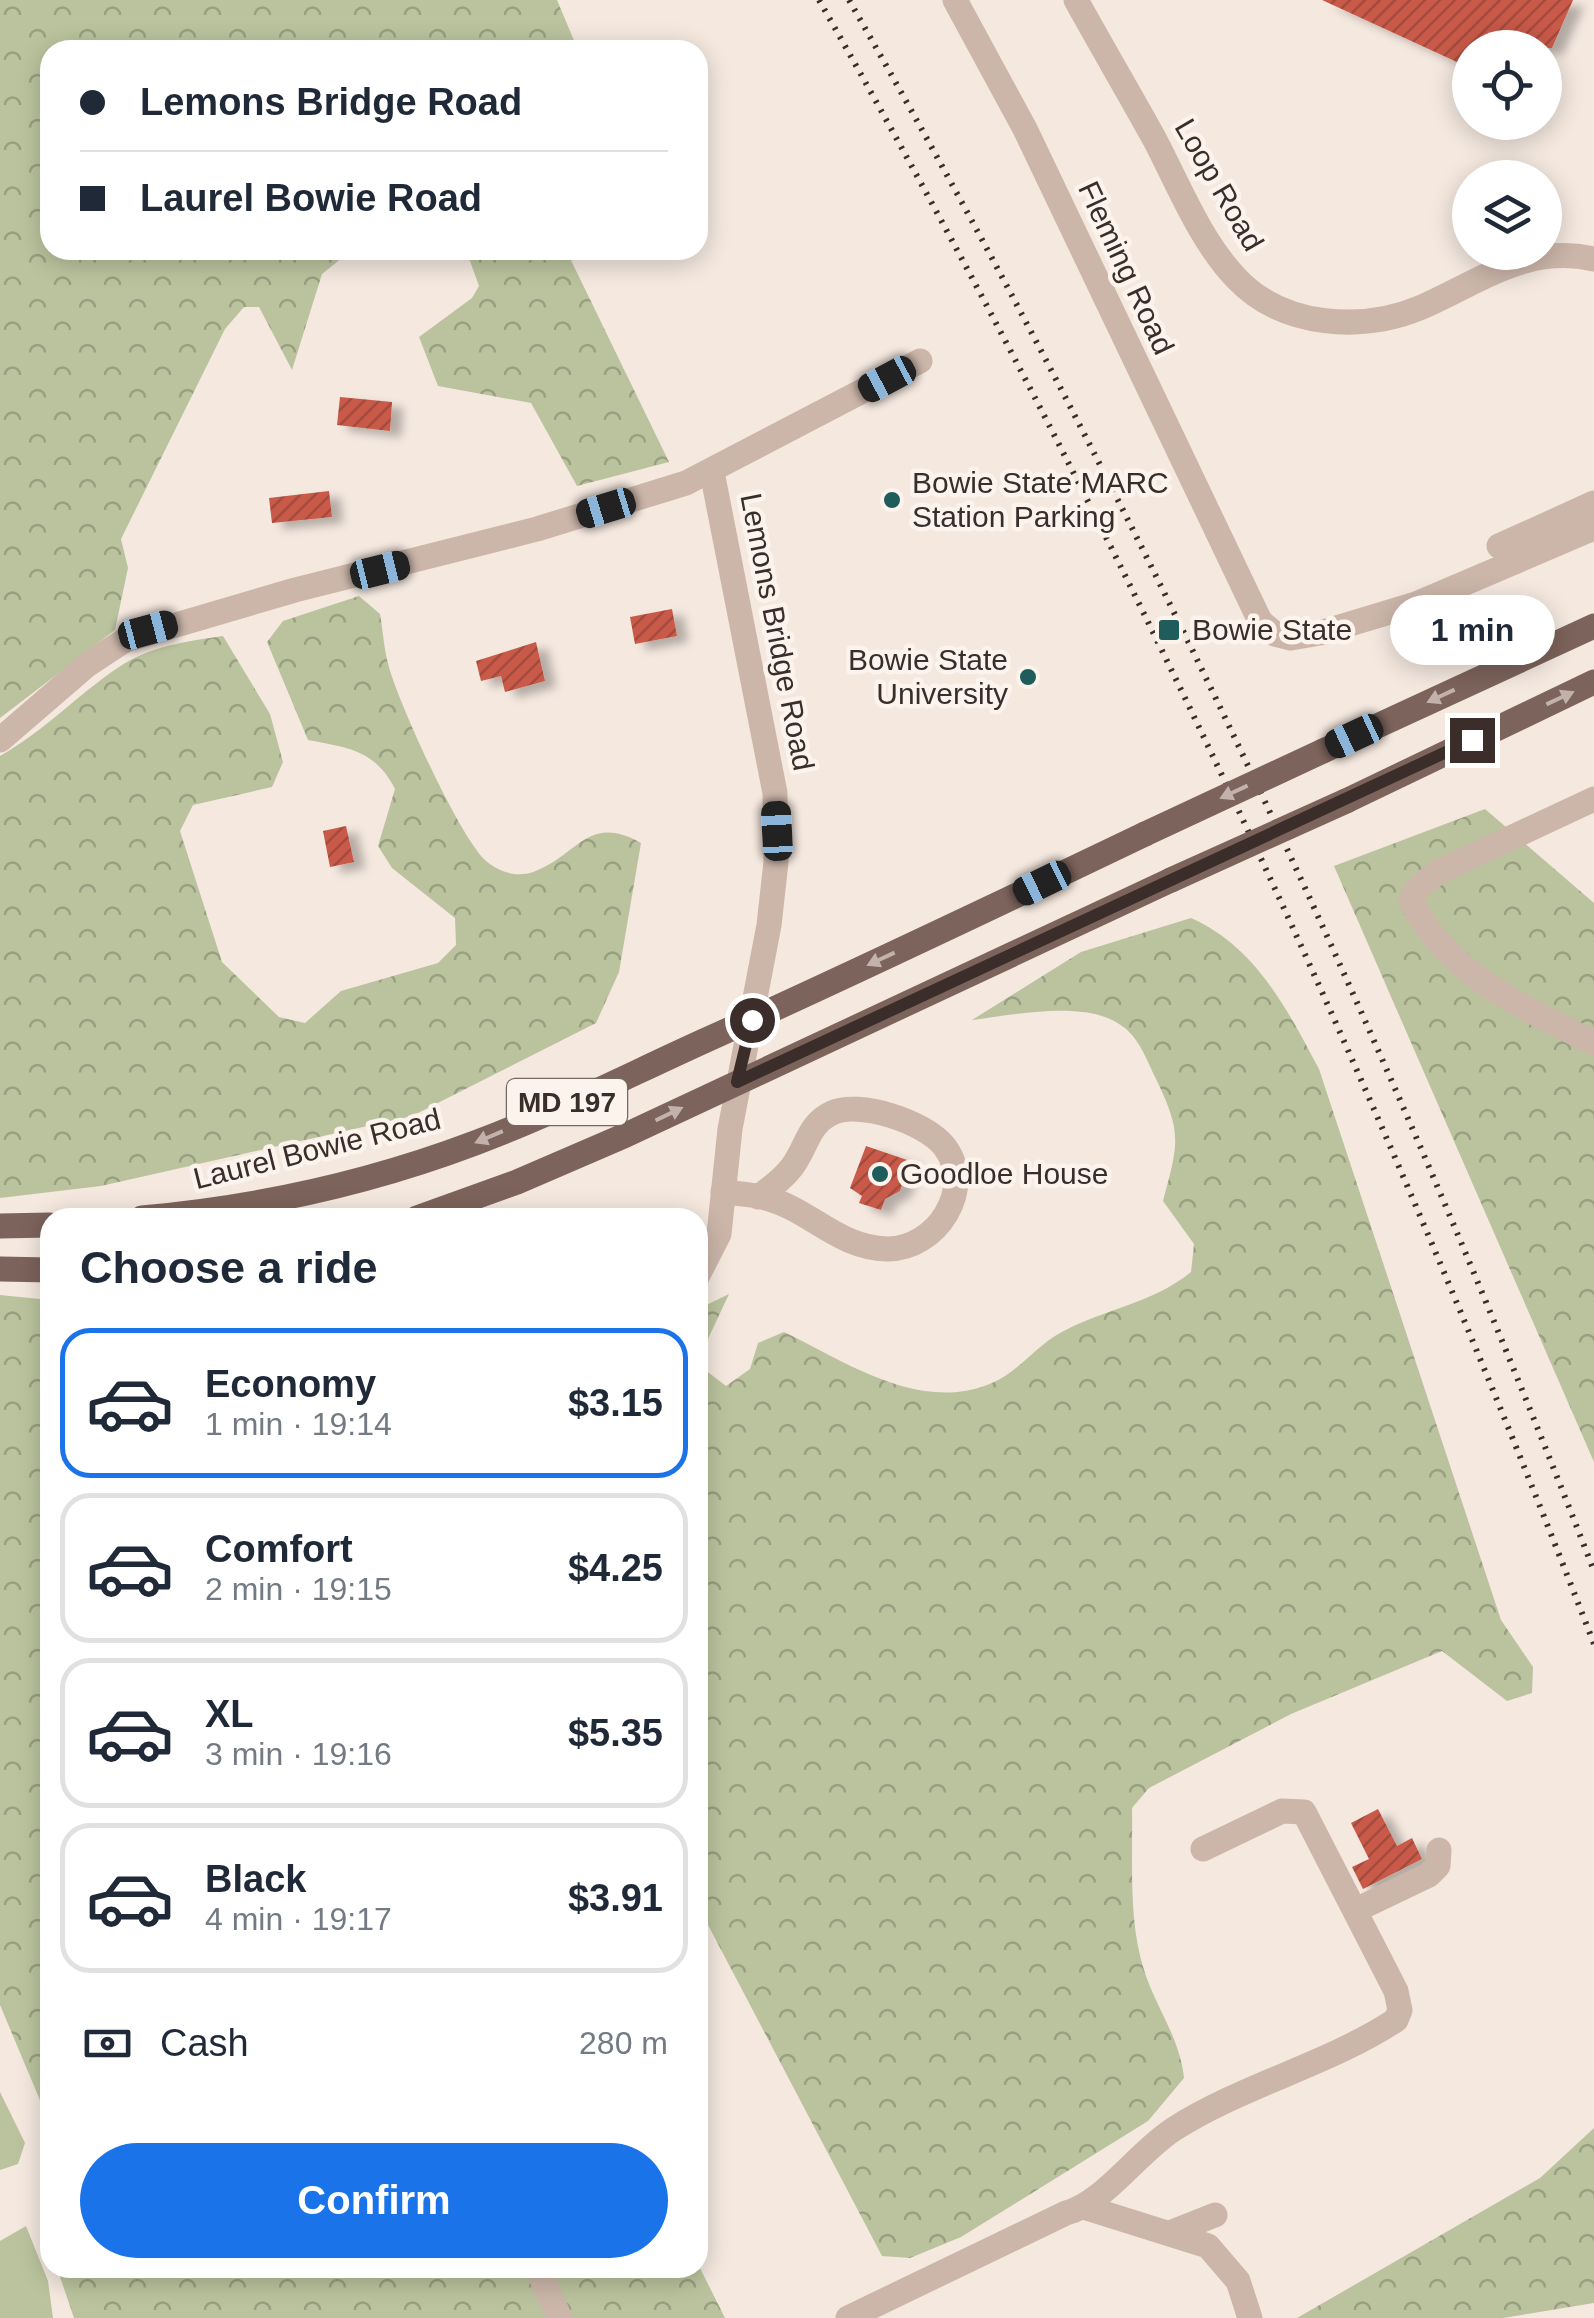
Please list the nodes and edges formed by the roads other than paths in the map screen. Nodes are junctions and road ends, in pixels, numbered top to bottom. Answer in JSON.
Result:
{"nodes":[{"id":1,"x":954,"y":0,"type":"edge"},
{"id":2,"x":1076,"y":0,"type":"edge"},
{"id":3,"x":1594,"y":260,"type":"edge"},
{"id":4,"x":920,"y":361,"type":"dead end"},
{"id":5,"x":712,"y":472,"type":"junction"},
{"id":6,"x":1594,"y":503,"type":"edge"},
{"id":7,"x":1594,"y":528,"type":"edge"},
{"id":8,"x":1499,"y":546,"type":"dead end"},
{"id":9,"x":1594,"y":626,"type":"edge"},
{"id":10,"x":1594,"y":682,"type":"edge"},
{"id":11,"x":0,"y":740,"type":"edge"},
{"id":12,"x":1594,"y":799,"type":"edge"},
{"id":13,"x":752,"y":1020,"type":"junction"},
{"id":14,"x":1594,"y":1043,"type":"edge"},
{"id":15,"x":737,"y":1082,"type":"junction"},
{"id":16,"x":723,"y":1192,"type":"junction"},
{"id":17,"x":758,"y":1197,"type":"junction"},
{"id":18,"x":228,"y":1208,"type":"edge"},
{"id":19,"x":445,"y":1208,"type":"edge"},
{"id":20,"x":0,"y":1226,"type":"edge"},
{"id":21,"x":40,"y":1226,"type":"edge"},
{"id":22,"x":708,"y":1254,"type":"edge"},
{"id":23,"x":0,"y":1269,"type":"edge"},
{"id":24,"x":40,"y":1270,"type":"edge"},
{"id":25,"x":1204,"y":1849,"type":"dead end"},
{"id":26,"x":1439,"y":1850,"type":"dead end"},
{"id":27,"x":1356,"y":1910,"type":"junction"},
{"id":28,"x":1086,"y":2208,"type":"junction"},
{"id":29,"x":1215,"y":2215,"type":"dead end"},
{"id":30,"x":1172,"y":2232,"type":"junction"},
{"id":31,"x":542,"y":2278,"type":"edge"},
{"id":32,"x":560,"y":2318,"type":"edge"},
{"id":33,"x":848,"y":2318,"type":"edge"},
{"id":34,"x":1250,"y":2318,"type":"edge"}],
"edges":[{"from":1,"to":7,"type":"street","name":"Fleming Road"},
{"from":2,"to":3,"type":"street","name":"Loop Road"},
{"from":4,"to":5,"type":"street"},
{"from":5,"to":11,"type":"street"},
{"from":5,"to":13,"type":"street","name":"Lemons Bridge Road"},
{"from":6,"to":8,"type":"street"},
{"from":9,"to":13,"type":"main road","name":"Laurel Bowie Road","number":"MD 197","one_way":true,"bridge":true},
{"from":15,"to":10,"type":"main road","number":"MD 197","one_way":true,"bridge":true},
{"from":12,"to":14,"type":"street"},
{"from":13,"to":15,"type":"street","name":"Lemons Bridge Road"},
{"from":13,"to":18,"type":"main road","name":"Laurel Bowie Road","number":"MD 197","one_way":true},
{"from":15,"to":16,"type":"street","name":"Lemons Bridge Road"},
{"from":19,"to":15,"type":"main road","number":"MD 197","one_way":true},
{"from":16,"to":17,"type":"street"},
{"from":16,"to":22,"type":"street","name":"Lemons Bridge Road"},
{"from":17,"to":17,"type":"street"},
{"from":20,"to":21,"type":"main road"},
{"from":23,"to":24,"type":"main road"},
{"from":25,"to":27,"type":"street"},
{"from":26,"to":27,"type":"street"},
{"from":27,"to":28,"type":"street"},
{"from":28,"to":30,"type":"street"},
{"from":28,"to":33,"type":"street"},
{"from":29,"to":30,"type":"street"},
{"from":30,"to":34,"type":"street"},
{"from":31,"to":32,"type":"street"}]}
